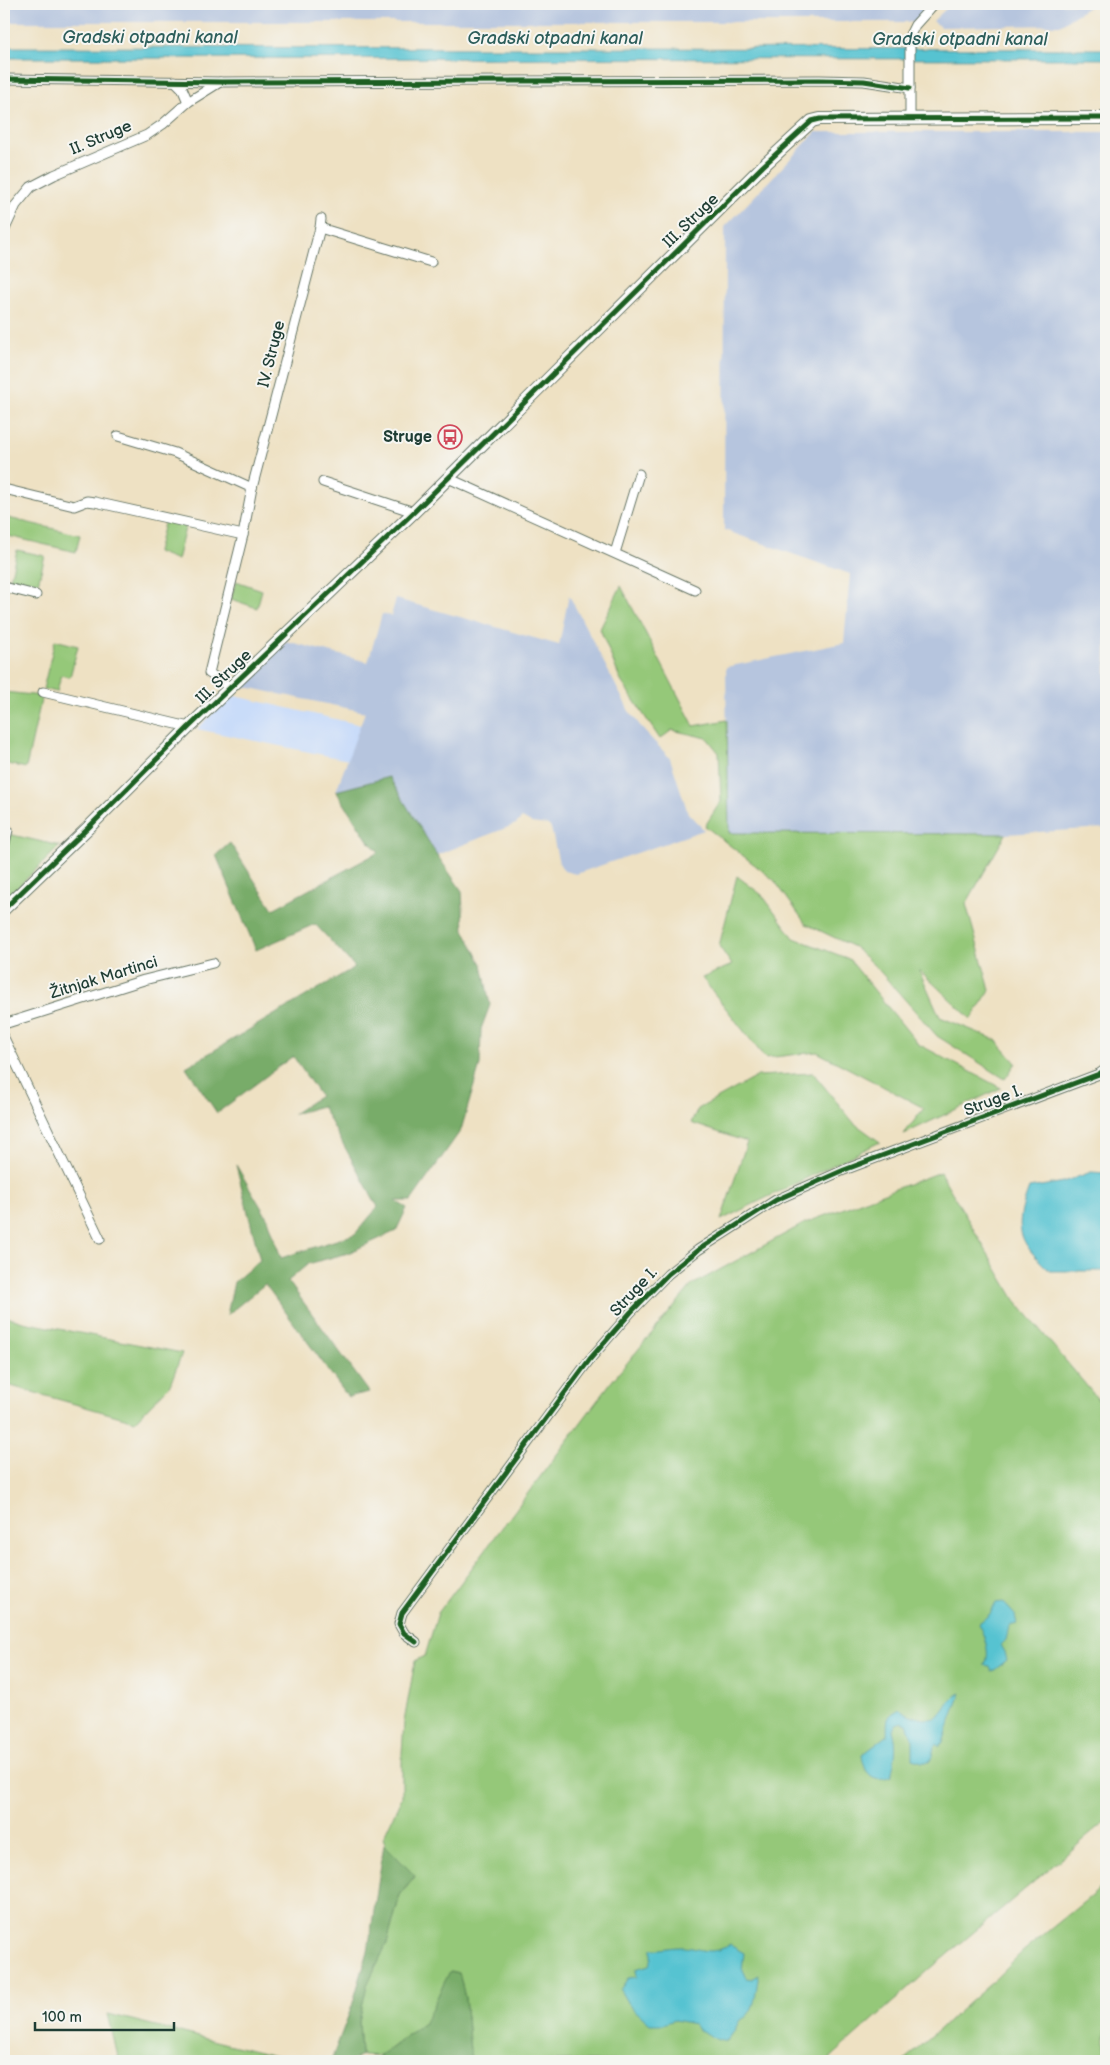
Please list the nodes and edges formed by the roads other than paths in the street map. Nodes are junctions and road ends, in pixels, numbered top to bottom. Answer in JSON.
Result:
{"nodes":[{"id":1,"x":934,"y":4,"type":"edge"},
{"id":2,"x":4,"y":79,"type":"edge"},
{"id":3,"x":175,"y":81,"type":"junction"},
{"id":4,"x":221,"y":82,"type":"junction"},
{"id":5,"x":910,"y":88,"type":"junction"},
{"id":6,"x":188,"y":102,"type":"junction"},
{"id":7,"x":910,"y":118,"type":"junction"},
{"id":8,"x":1106,"y":118,"type":"edge"},
{"id":9,"x":4,"y":231,"type":"edge"},
{"id":10,"x":431,"y":262,"type":"dead end"},
{"id":11,"x":118,"y":436,"type":"dead end"},
{"id":12,"x":639,"y":474,"type":"dead end"},
{"id":13,"x":448,"y":478,"type":"junction"},
{"id":14,"x":323,"y":482,"type":"dead end"},
{"id":15,"x":252,"y":488,"type":"junction"},
{"id":16,"x":4,"y":489,"type":"edge"},
{"id":17,"x":414,"y":512,"type":"junction"},
{"id":18,"x":243,"y":535,"type":"junction"},
{"id":19,"x":615,"y":552,"type":"junction"},
{"id":20,"x":4,"y":587,"type":"edge"},
{"id":21,"x":695,"y":590,"type":"dead end"},
{"id":22,"x":36,"y":595,"type":"dead end"},
{"id":23,"x":231,"y":688,"type":"junction"},
{"id":24,"x":43,"y":692,"type":"dead end"},
{"id":25,"x":189,"y":727,"type":"junction"},
{"id":26,"x":8,"y":830,"type":"dead end"},
{"id":27,"x":4,"y":847,"type":"edge"},
{"id":28,"x":4,"y":909,"type":"edge"},
{"id":29,"x":213,"y":963,"type":"dead end"},
{"id":30,"x":5,"y":1022,"type":"edge"},
{"id":31,"x":4,"y":1038,"type":"edge"},
{"id":32,"x":1106,"y":1069,"type":"edge"},
{"id":33,"x":100,"y":1239,"type":"dead end"},
{"id":34,"x":416,"y":1642,"type":"dead end"}],
"edges":[{"from":1,"to":5,"type":"street"},
{"from":2,"to":3,"type":"street"},
{"from":3,"to":4,"type":"street"},
{"from":3,"to":6,"type":"street"},
{"from":4,"to":5,"type":"street"},
{"from":4,"to":6,"type":"street","name":"II. Struge"},
{"from":5,"to":7,"type":"street"},
{"from":6,"to":9,"type":"street","name":"II. Struge"},
{"from":7,"to":8,"type":"street","name":"III. Struge"},
{"from":7,"to":13,"type":"street","name":"III. Struge"},
{"from":10,"to":15,"type":"street","name":"IV. Struge"},
{"from":11,"to":15,"type":"street"},
{"from":12,"to":19,"type":"street"},
{"from":13,"to":17,"type":"street","name":"III. Struge"},
{"from":13,"to":19,"type":"street"},
{"from":14,"to":17,"type":"street"},
{"from":15,"to":18,"type":"street","name":"IV. Struge"},
{"from":16,"to":18,"type":"street"},
{"from":17,"to":23,"type":"street","name":"III. Struge"},
{"from":18,"to":23,"type":"street","name":"IV. Struge"},
{"from":19,"to":21,"type":"street"},
{"from":20,"to":22,"type":"street"},
{"from":23,"to":25,"type":"street","name":"III. Struge"},
{"from":24,"to":25,"type":"street"},
{"from":25,"to":28,"type":"street","name":"III. Struge"},
{"from":26,"to":27,"type":"street"},
{"from":29,"to":30,"type":"street","name":"Žitnjak Martinci"},
{"from":31,"to":33,"type":"street"},
{"from":32,"to":34,"type":"street","name":"Struge I."}]}
